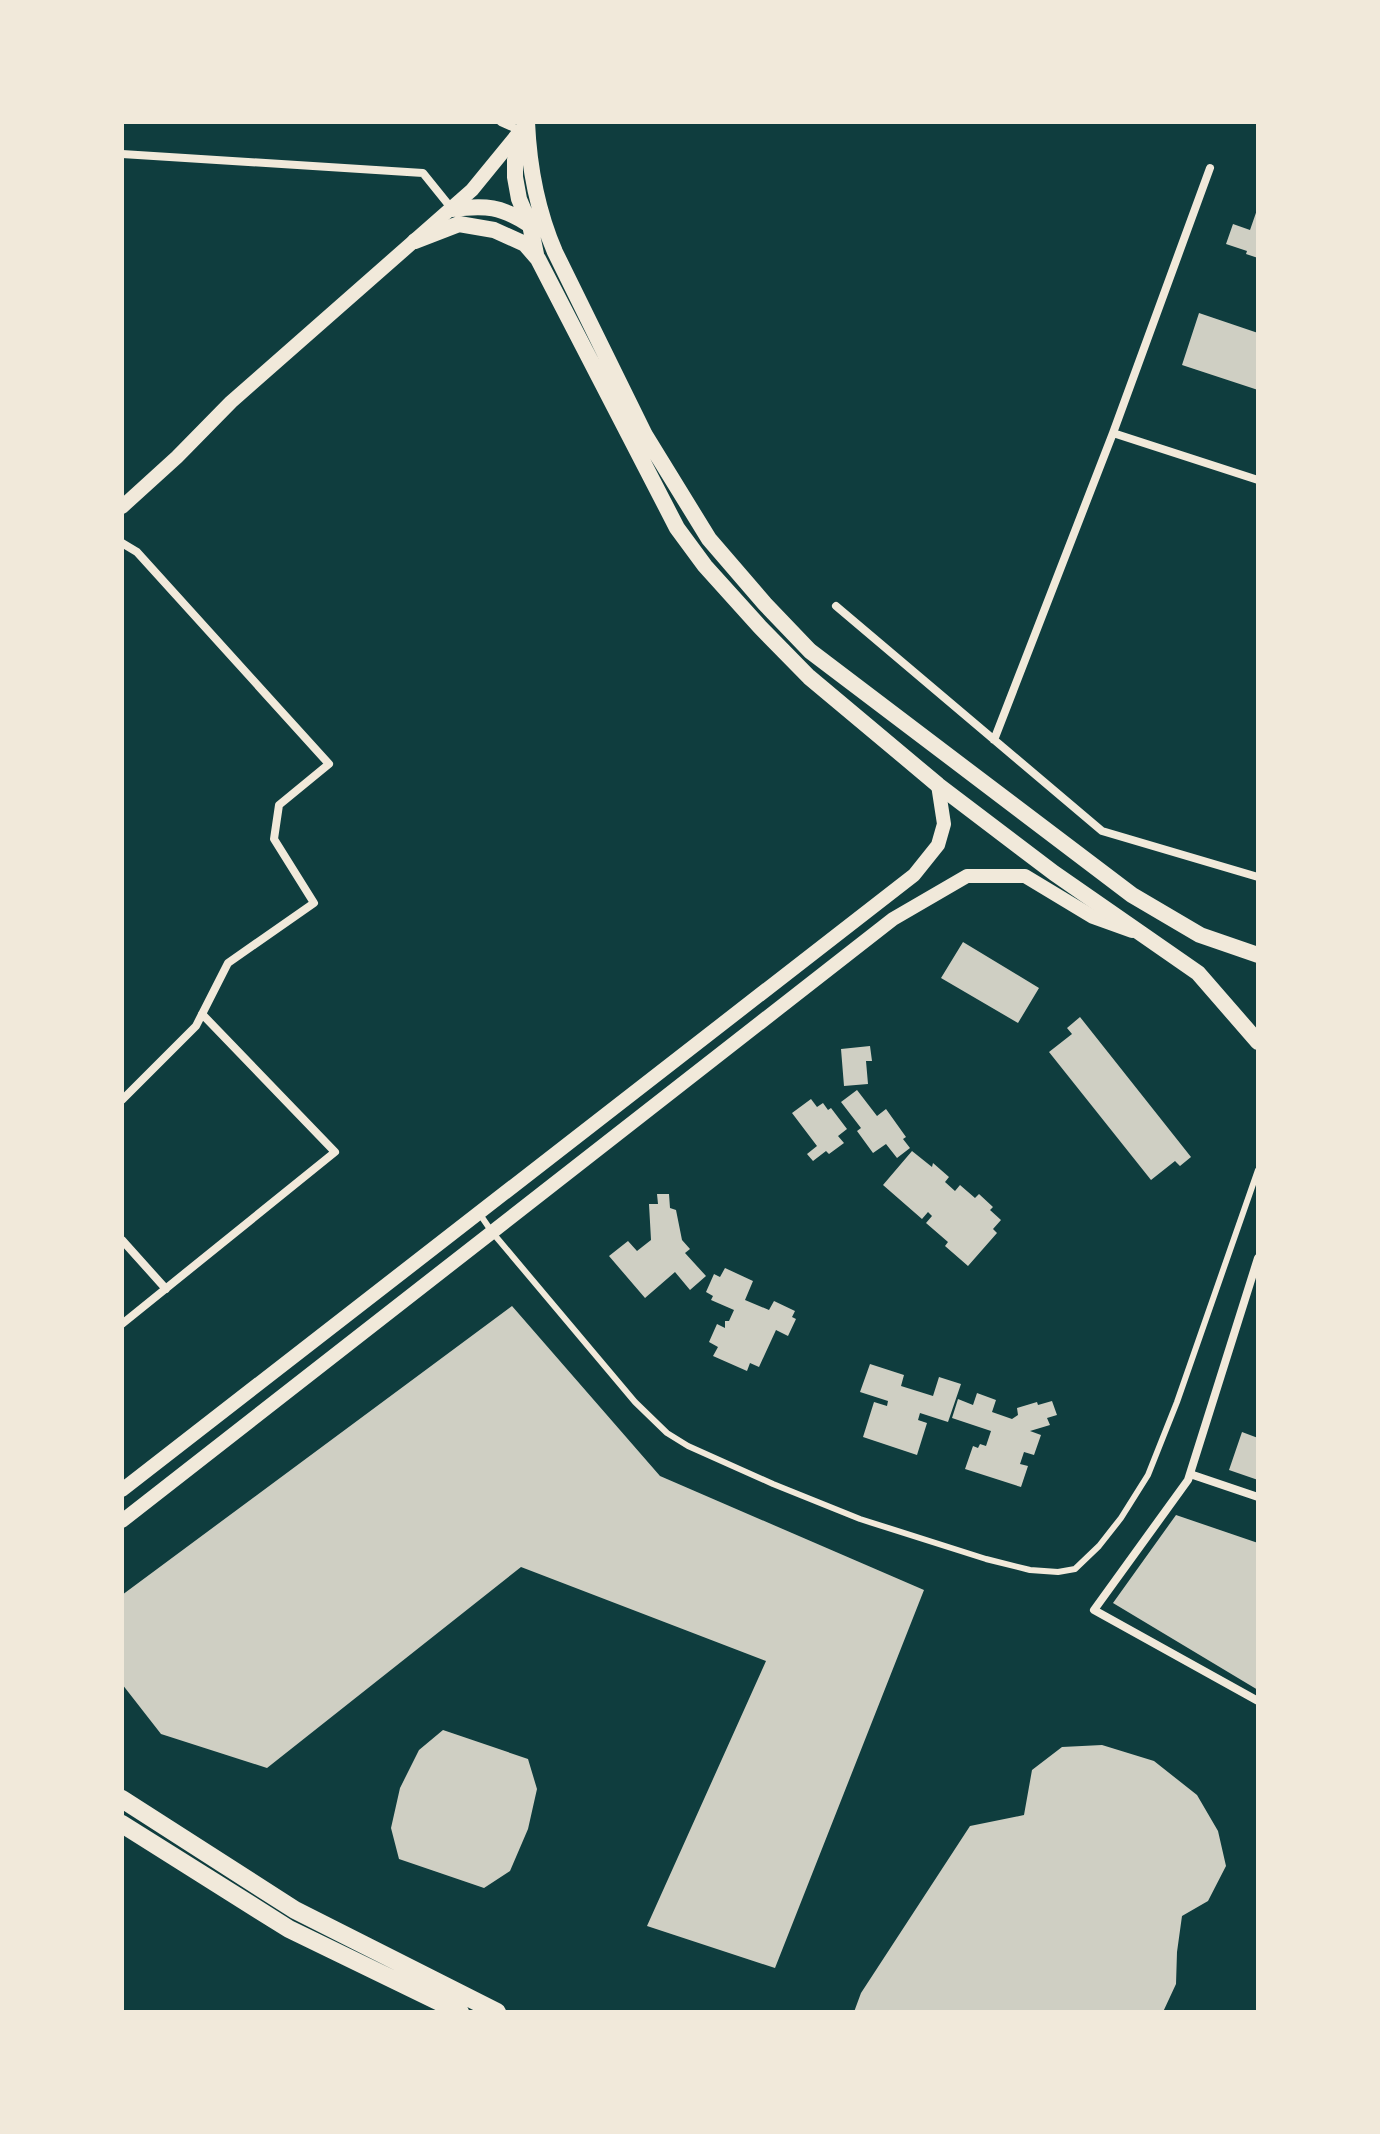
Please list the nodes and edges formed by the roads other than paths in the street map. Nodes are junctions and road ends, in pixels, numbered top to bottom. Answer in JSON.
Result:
{"nodes":[{"id":1,"x":501,"y":122,"type":"edge"},
{"id":2,"x":524,"y":125,"type":"edge"},
{"id":3,"x":122,"y":154,"type":"edge"},
{"id":4,"x":1210,"y":168,"type":"dead end"},
{"id":5,"x":452,"y":209,"type":"junction"},
{"id":6,"x":530,"y":225,"type":"junction"},
{"id":7,"x":415,"y":241,"type":"junction"},
{"id":8,"x":555,"y":252,"type":"junction"},
{"id":9,"x":538,"y":259,"type":"junction"},
{"id":10,"x":1113,"y":433,"type":"junction"},
{"id":11,"x":1258,"y":480,"type":"edge"},
{"id":12,"x":122,"y":507,"type":"edge"},
{"id":13,"x":122,"y":543,"type":"edge"},
{"id":14,"x":836,"y":606,"type":"dead end"},
{"id":15,"x":994,"y":740,"type":"junction"},
{"id":16,"x":938,"y":785,"type":"junction"},
{"id":17,"x":1258,"y":877,"type":"edge"},
{"id":18,"x":1143,"y":936,"type":"junction"},
{"id":19,"x":1258,"y":955,"type":"edge"},
{"id":20,"x":202,"y":1014,"type":"junction"},
{"id":21,"x":1258,"y":1042,"type":"edge"},
{"id":22,"x":122,"y":1100,"type":"edge"},
{"id":23,"x":1258,"y":1170,"type":"edge"},
{"id":24,"x":479,"y":1213,"type":"junction"},
{"id":25,"x":492,"y":1232,"type":"junction"},
{"id":26,"x":122,"y":1240,"type":"edge"},
{"id":27,"x":1258,"y":1258,"type":"edge"},
{"id":28,"x":166,"y":1289,"type":"junction"},
{"id":29,"x":122,"y":1324,"type":"edge"},
{"id":30,"x":1190,"y":1474,"type":"junction"},
{"id":31,"x":122,"y":1490,"type":"edge"},
{"id":32,"x":1258,"y":1497,"type":"edge"},
{"id":33,"x":122,"y":1521,"type":"edge"},
{"id":34,"x":1258,"y":1701,"type":"edge"},
{"id":35,"x":122,"y":1799,"type":"edge"},
{"id":36,"x":122,"y":1824,"type":"edge"},
{"id":37,"x":460,"y":2012,"type":"edge"},
{"id":38,"x":497,"y":2012,"type":"edge"}],
"edges":[{"from":1,"to":2,"type":"street"},
{"from":2,"to":5,"type":"street"},
{"from":2,"to":6,"type":"main road"},
{"from":2,"to":8,"type":"main road"},
{"from":3,"to":5,"type":"street"},
{"from":4,"to":10,"type":"street"},
{"from":5,"to":6,"type":"main road"},
{"from":5,"to":7,"type":"street"},
{"from":6,"to":8,"type":"main road"},
{"from":6,"to":9,"type":"main road"},
{"from":7,"to":9,"type":"main road"},
{"from":7,"to":12,"type":"street"},
{"from":8,"to":19,"type":"main road"},
{"from":9,"to":16,"type":"main road"},
{"from":10,"to":11,"type":"street"},
{"from":10,"to":15,"type":"street"},
{"from":13,"to":20,"type":"street"},
{"from":14,"to":15,"type":"street"},
{"from":15,"to":17,"type":"street"},
{"from":16,"to":18,"type":"main road"},
{"from":16,"to":24,"type":"street"},
{"from":18,"to":21,"type":"main road"},
{"from":18,"to":25,"type":"street"},
{"from":20,"to":22,"type":"street"},
{"from":20,"to":28,"type":"street"},
{"from":23,"to":25,"type":"lane"},
{"from":24,"to":25,"type":"lane"},
{"from":24,"to":31,"type":"street"},
{"from":25,"to":33,"type":"street"},
{"from":26,"to":28,"type":"street"},
{"from":27,"to":30,"type":"street"},
{"from":28,"to":29,"type":"street"},
{"from":30,"to":32,"type":"street"},
{"from":30,"to":34,"type":"street"},
{"from":35,"to":38,"type":"main road"},
{"from":36,"to":37,"type":"main road"}]}
